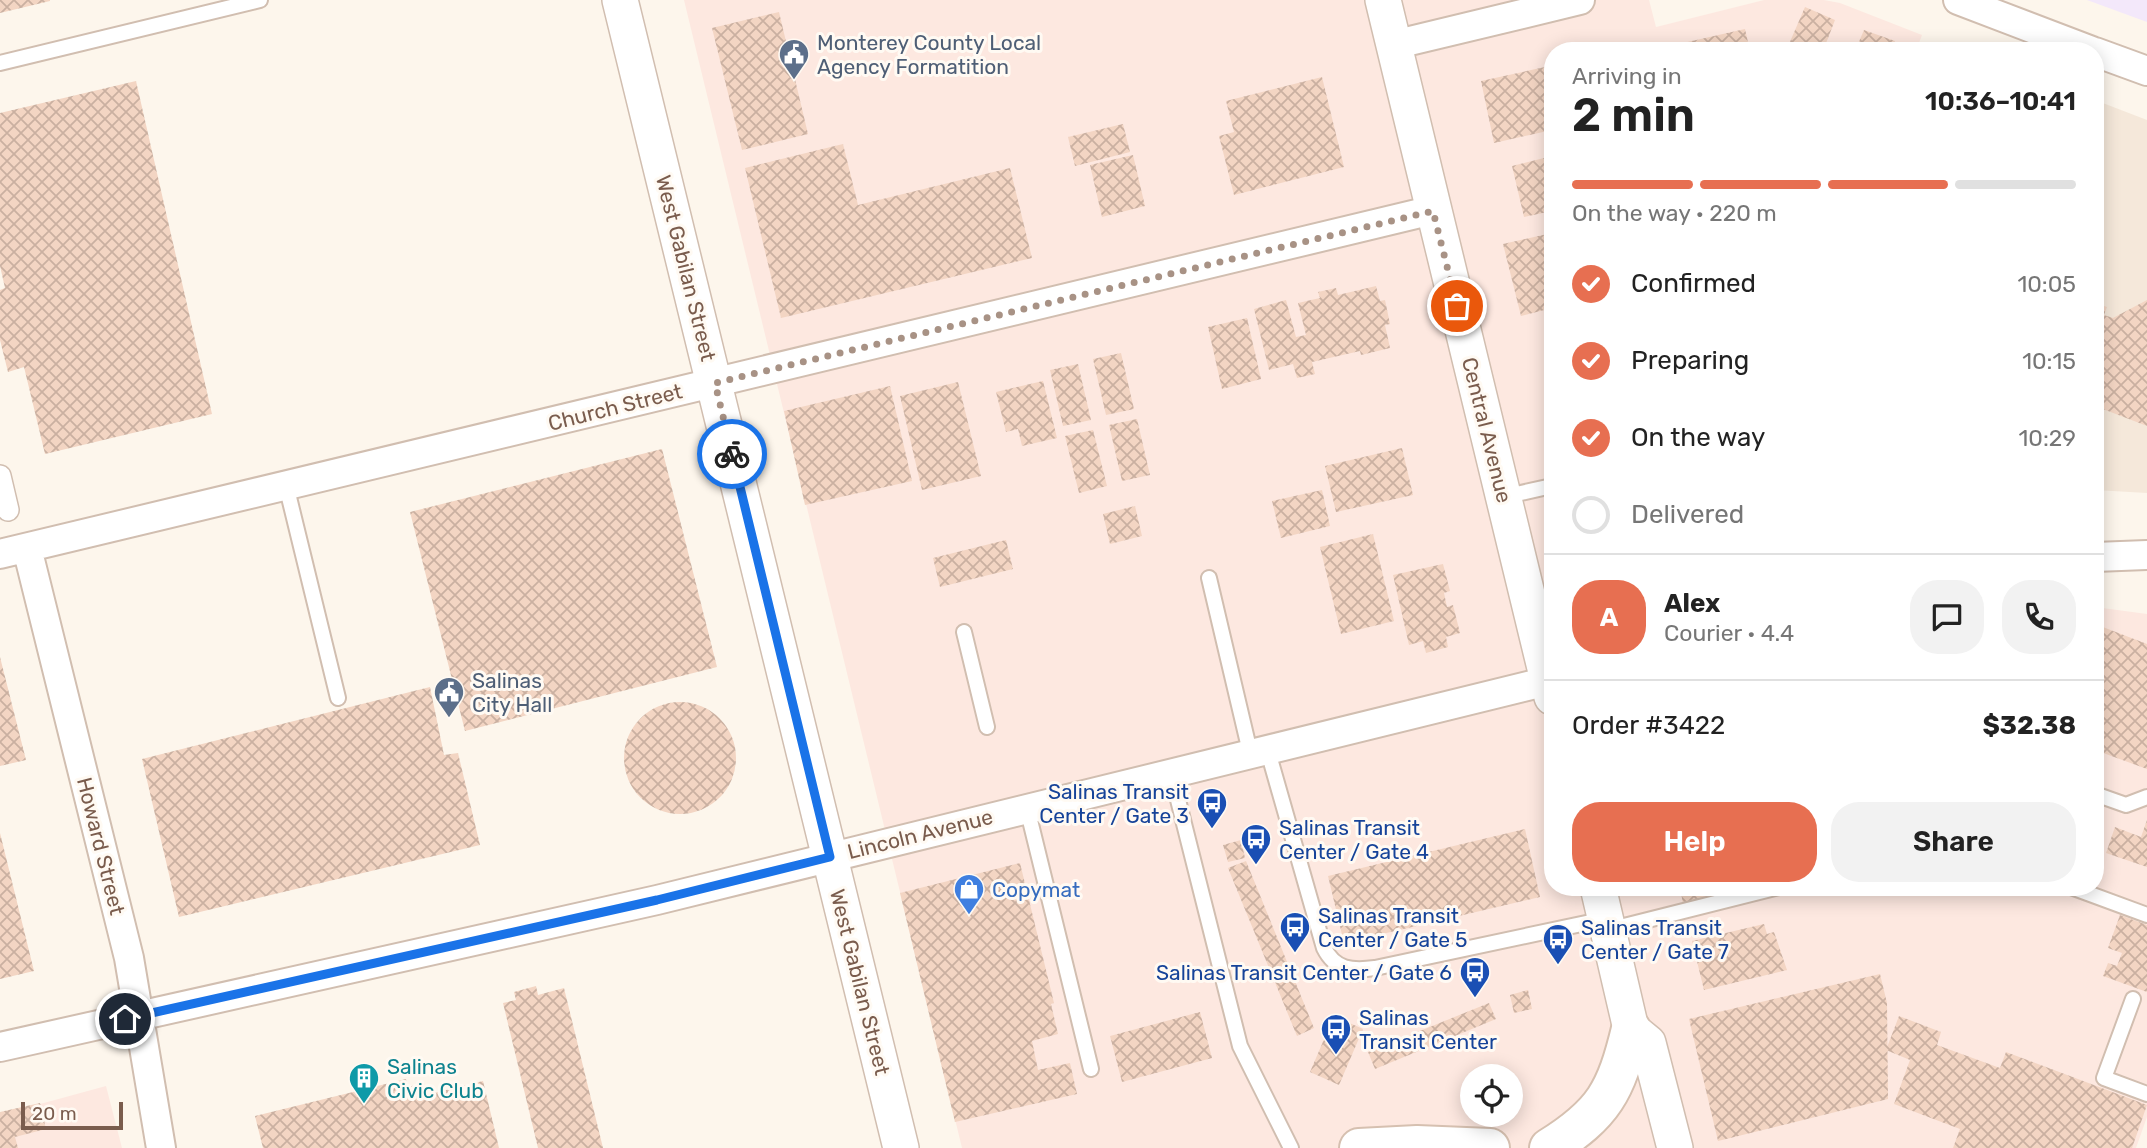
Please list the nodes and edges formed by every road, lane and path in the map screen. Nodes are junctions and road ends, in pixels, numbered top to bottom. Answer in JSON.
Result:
{"nodes":[{"id":1,"x":260,"y":0,"type":"edge"},
{"id":2,"x":620,"y":0,"type":"edge"},
{"id":3,"x":1383,"y":0,"type":"edge"},
{"id":4,"x":1580,"y":0,"type":"edge"},
{"id":5,"x":1958,"y":0,"type":"edge"},
{"id":6,"x":2070,"y":42,"type":"edge"},
{"id":7,"x":1394,"y":44,"type":"junction"},
{"id":8,"x":2104,"y":55,"type":"edge"},
{"id":9,"x":0,"y":63,"type":"edge"},
{"id":10,"x":2147,"y":71,"type":"edge"},
{"id":11,"x":1433,"y":211,"type":"junction"},
{"id":12,"x":715,"y":383,"type":"junction"},
{"id":13,"x":0,"y":476,"type":"edge"},
{"id":14,"x":286,"y":485,"type":"junction"},
{"id":15,"x":1544,"y":488,"type":"edge"},
{"id":16,"x":1503,"y":497,"type":"junction"},
{"id":17,"x":8,"y":510,"type":"dead end"},
{"id":18,"x":13,"y":551,"type":"edge"},
{"id":19,"x":2147,"y":555,"type":"edge"},
{"id":20,"x":2104,"y":557,"type":"edge"},
{"id":21,"x":1209,"y":578,"type":"dead end"},
{"id":22,"x":964,"y":632,"type":"dead end"},
{"id":23,"x":1544,"y":658,"type":"edge"},
{"id":24,"x":1544,"y":688,"type":"edge"},
{"id":25,"x":338,"y":698,"type":"dead end"},
{"id":26,"x":986,"y":727,"type":"dead end"},
{"id":27,"x":1258,"y":750,"type":"junction"},
{"id":28,"x":1171,"y":772,"type":"junction"},
{"id":29,"x":2104,"y":797,"type":"edge"},
{"id":30,"x":2147,"y":797,"type":"edge"},
{"id":31,"x":1027,"y":808,"type":"junction"},
{"id":32,"x":830,"y":857,"type":"junction"},
{"id":33,"x":1716,"y":896,"type":"edge"},
{"id":34,"x":2095,"y":896,"type":"edge"},
{"id":35,"x":1604,"y":912,"type":"edge"},
{"id":36,"x":2147,"y":915,"type":"edge"},
{"id":37,"x":2133,"y":999,"type":"dead end"},
{"id":38,"x":140,"y":1016,"type":"junction"},
{"id":39,"x":1631,"y":1030,"type":"junction"},
{"id":40,"x":0,"y":1047,"type":"edge"},
{"id":41,"x":1091,"y":1069,"type":"dead end"},
{"id":42,"x":2147,"y":1094,"type":"edge"},
{"id":43,"x":1418,"y":1146,"type":"edge"},
{"id":44,"x":161,"y":1148,"type":"edge"},
{"id":45,"x":901,"y":1148,"type":"edge"},
{"id":46,"x":1291,"y":1148,"type":"edge"},
{"id":47,"x":1359,"y":1148,"type":"edge"},
{"id":48,"x":1490,"y":1148,"type":"edge"},
{"id":49,"x":1549,"y":1148,"type":"edge"},
{"id":50,"x":1675,"y":1148,"type":"edge"}],
"edges":[{"from":1,"to":9,"type":"lane"},
{"from":2,"to":12,"type":"street","name":"West Gabilan Street"},
{"from":3,"to":7,"type":"street","name":"Central Avenue"},
{"from":4,"to":7,"type":"street"},
{"from":5,"to":6,"type":"street"},
{"from":7,"to":11,"type":"street","name":"Central Avenue"},
{"from":8,"to":10,"type":"street"},
{"from":11,"to":12,"type":"street","name":"Church Street"},
{"from":11,"to":16,"type":"street","name":"Central Avenue"},
{"from":12,"to":14,"type":"street","name":"Church Street"},
{"from":12,"to":32,"type":"street","name":"West Gabilan Street"},
{"from":13,"to":17,"type":"street"},
{"from":14,"to":18,"type":"street","name":"Church Street"},
{"from":14,"to":25,"type":"lane"},
{"from":15,"to":16,"type":"lane"},
{"from":16,"to":23,"type":"street","name":"Central Avenue"},
{"from":18,"to":38,"type":"street","name":"Howard Street"},
{"from":19,"to":20,"type":"street"},
{"from":21,"to":27,"type":"lane"},
{"from":22,"to":26,"type":"lane"},
{"from":24,"to":27,"type":"street","name":"Lincoln Avenue"},
{"from":27,"to":28,"type":"street","name":"Lincoln Avenue"},
{"from":27,"to":35,"type":"lane"},
{"from":28,"to":31,"type":"street","name":"Lincoln Avenue"},
{"from":28,"to":46,"type":"lane"},
{"from":29,"to":30,"type":"lane"},
{"from":31,"to":32,"type":"street","name":"Lincoln Avenue"},
{"from":31,"to":41,"type":"lane"},
{"from":32,"to":38,"type":"street","name":"Lincoln Avenue"},
{"from":32,"to":45,"type":"street","name":"West Gabilan Street"},
{"from":33,"to":35,"type":"lane"},
{"from":34,"to":36,"type":"lane"},
{"from":35,"to":39,"type":"street"},
{"from":37,"to":42,"type":"lane"},
{"from":38,"to":40,"type":"street","name":"Lincoln Avenue"},
{"from":38,"to":44,"type":"street","name":"Howard Street"},
{"from":39,"to":49,"type":"main road"},
{"from":39,"to":50,"type":"street"},
{"from":43,"to":47,"type":"main road"},
{"from":43,"to":48,"type":"main road"}]}
